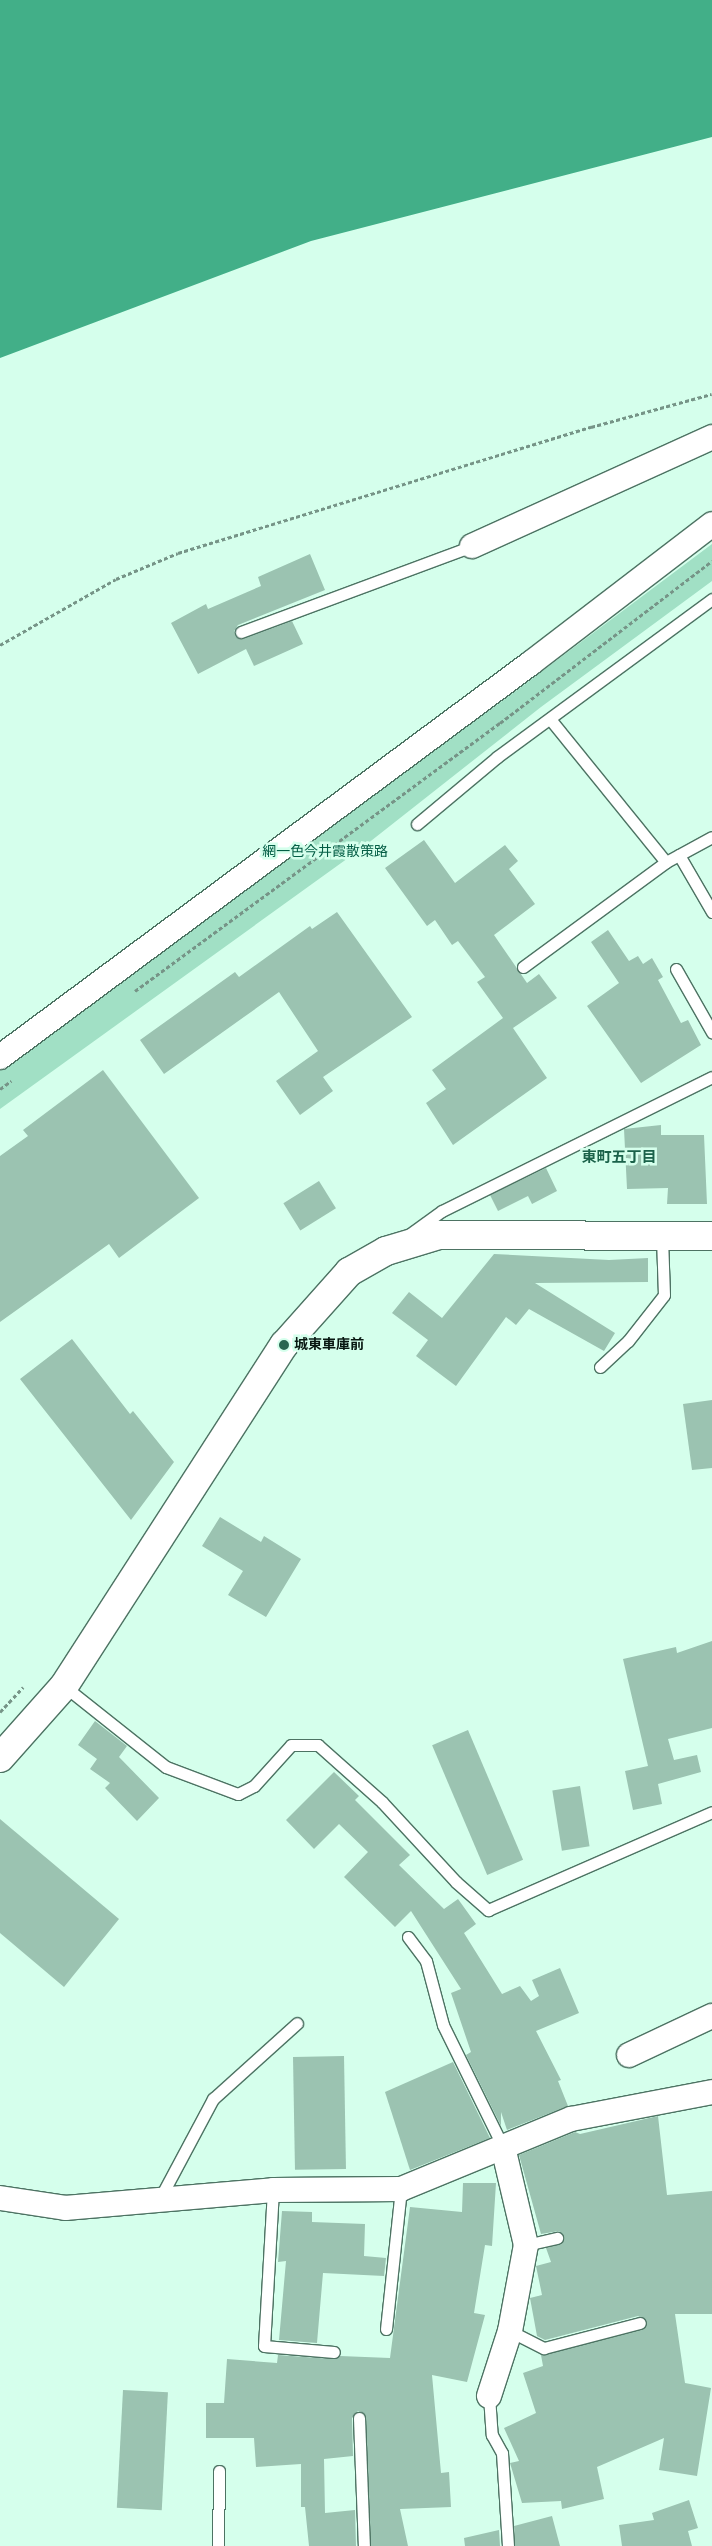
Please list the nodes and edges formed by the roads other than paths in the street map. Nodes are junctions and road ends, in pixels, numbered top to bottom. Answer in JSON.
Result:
{"nodes":[{"id":1,"x":712,"y":437,"type":"edge"},
{"id":2,"x":712,"y":524,"type":"edge"},
{"id":3,"x":472,"y":546,"type":"joint"},
{"id":4,"x":712,"y":599,"type":"edge"},
{"id":5,"x":241,"y":632,"type":"dead end"},
{"id":6,"x":550,"y":719,"type":"junction"},
{"id":7,"x":417,"y":824,"type":"dead end"},
{"id":8,"x":712,"y":837,"type":"edge"},
{"id":9,"x":679,"y":855,"type":"junction"},
{"id":10,"x":666,"y":862,"type":"junction"},
{"id":11,"x":712,"y":912,"type":"edge"},
{"id":12,"x":523,"y":968,"type":"dead end"},
{"id":13,"x":676,"y":969,"type":"dead end"},
{"id":14,"x":712,"y":1032,"type":"edge"},
{"id":15,"x":0,"y":1057,"type":"edge"},
{"id":16,"x":712,"y":1077,"type":"edge"},
{"id":17,"x":712,"y":1236,"type":"edge"},
{"id":18,"x":662,"y":1237,"type":"junction"},
{"id":19,"x":386,"y":1251,"type":"junction"},
{"id":20,"x":600,"y":1367,"type":"dead end"},
{"id":21,"x":64,"y":1686,"type":"junction"},
{"id":22,"x":0,"y":1758,"type":"edge"},
{"id":23,"x":712,"y":1812,"type":"edge"},
{"id":24,"x":408,"y":1937,"type":"dead end"},
{"id":25,"x":712,"y":2016,"type":"edge"},
{"id":26,"x":297,"y":2023,"type":"dead end"},
{"id":27,"x":630,"y":2055,"type":"dead end"},
{"id":28,"x":712,"y":2092,"type":"edge"},
{"id":29,"x":503,"y":2147,"type":"junction"},
{"id":30,"x":401,"y":2189,"type":"junction"},
{"id":31,"x":273,"y":2190,"type":"junction"},
{"id":32,"x":0,"y":2198,"type":"edge"},
{"id":33,"x":159,"y":2200,"type":"junction"},
{"id":34,"x":557,"y":2238,"type":"dead end"},
{"id":35,"x":526,"y":2245,"type":"junction"},
{"id":36,"x":640,"y":2323,"type":"dead end"},
{"id":37,"x":386,"y":2329,"type":"dead end"},
{"id":38,"x":510,"y":2331,"type":"junction"},
{"id":39,"x":334,"y":2352,"type":"dead end"},
{"id":40,"x":489,"y":2396,"type":"joint"},
{"id":41,"x":359,"y":2418,"type":"dead end"},
{"id":42,"x":219,"y":2471,"type":"dead end"},
{"id":43,"x":218,"y":2546,"type":"edge"},
{"id":44,"x":364,"y":2546,"type":"edge"},
{"id":45,"x":508,"y":2546,"type":"edge"}],
"edges":[{"from":1,"to":3,"type":"street"},
{"from":2,"to":15,"type":"street"},
{"from":3,"to":5,"type":"lane"},
{"from":4,"to":6,"type":"lane"},
{"from":6,"to":7,"type":"lane"},
{"from":6,"to":10,"type":"lane"},
{"from":8,"to":9,"type":"lane"},
{"from":9,"to":10,"type":"lane"},
{"from":9,"to":11,"type":"lane"},
{"from":10,"to":12,"type":"lane"},
{"from":13,"to":14,"type":"lane"},
{"from":16,"to":19,"type":"lane"},
{"from":17,"to":18,"type":"street"},
{"from":18,"to":19,"type":"street"},
{"from":18,"to":20,"type":"lane"},
{"from":19,"to":21,"type":"street"},
{"from":21,"to":22,"type":"street"},
{"from":21,"to":23,"type":"lane"},
{"from":24,"to":29,"type":"lane"},
{"from":25,"to":27,"type":"street"},
{"from":26,"to":33,"type":"lane"},
{"from":28,"to":29,"type":"street"},
{"from":29,"to":30,"type":"street"},
{"from":29,"to":35,"type":"street"},
{"from":30,"to":31,"type":"street"},
{"from":30,"to":37,"type":"lane"},
{"from":31,"to":33,"type":"street"},
{"from":31,"to":39,"type":"lane"},
{"from":32,"to":33,"type":"street"},
{"from":34,"to":35,"type":"lane"},
{"from":35,"to":38,"type":"street"},
{"from":36,"to":38,"type":"lane"},
{"from":38,"to":40,"type":"street"},
{"from":40,"to":45,"type":"lane"},
{"from":41,"to":44,"type":"lane"},
{"from":42,"to":43,"type":"lane"}]}
